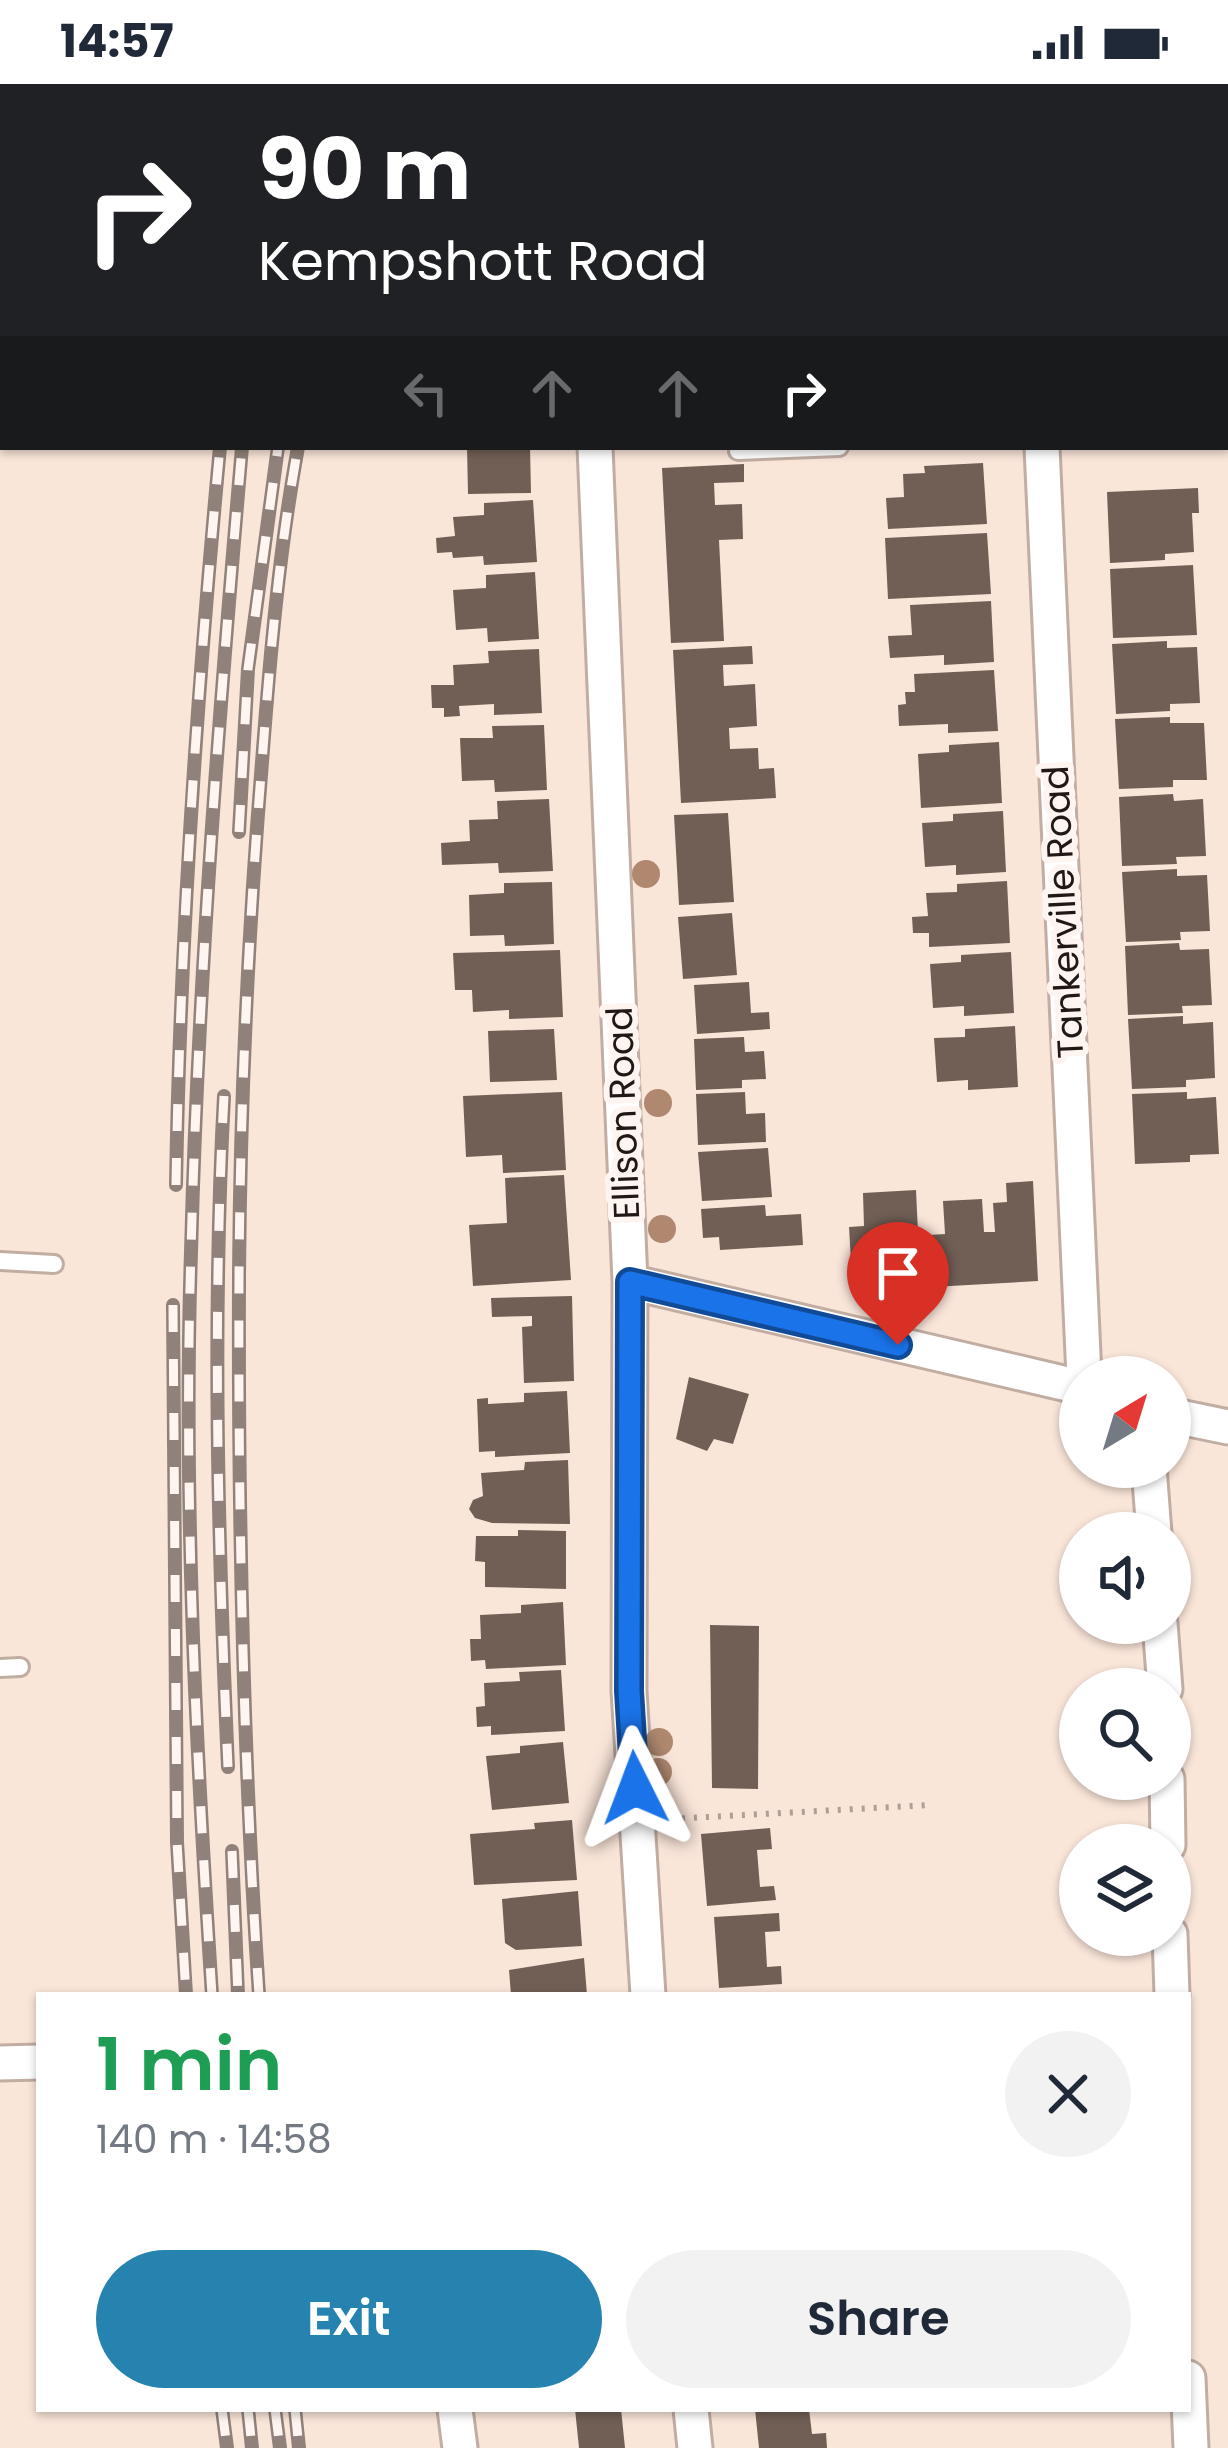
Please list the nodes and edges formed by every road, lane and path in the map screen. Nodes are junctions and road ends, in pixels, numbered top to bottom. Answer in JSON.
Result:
{"nodes":[{"id":1,"x":595,"y":450,"type":"edge"},
{"id":2,"x":763,"y":450,"type":"edge"},
{"id":3,"x":1042,"y":450,"type":"edge"},
{"id":4,"x":739,"y":451,"type":"dead end"},
{"id":5,"x":0,"y":1261,"type":"edge"},
{"id":6,"x":54,"y":1264,"type":"dead end"},
{"id":7,"x":630,"y":1282,"type":"junction"},
{"id":8,"x":1083,"y":1356,"type":"edge"},
{"id":9,"x":1059,"y":1382,"type":"edge"},
{"id":10,"x":1191,"y":1419,"type":"edge"},
{"id":11,"x":1228,"y":1427,"type":"edge"},
{"id":12,"x":20,"y":1667,"type":"dead end"},
{"id":13,"x":0,"y":1668,"type":"edge"},
{"id":14,"x":930,"y":1804,"type":"dead end"},
{"id":15,"x":660,"y":1820,"type":"dead end"},
{"id":16,"x":1171,"y":1956,"type":"edge"},
{"id":17,"x":648,"y":1992,"type":"edge"},
{"id":18,"x":1172,"y":1992,"type":"edge"},
{"id":19,"x":36,"y":2062,"type":"edge"},
{"id":20,"x":0,"y":2063,"type":"edge"},
{"id":21,"x":455,"y":2412,"type":"edge"},
{"id":22,"x":691,"y":2412,"type":"edge"},
{"id":23,"x":1189,"y":2412,"type":"edge"},
{"id":24,"x":460,"y":2448,"type":"edge"},
{"id":25,"x":695,"y":2448,"type":"edge"},
{"id":26,"x":1191,"y":2448,"type":"edge"}],
"edges":[{"from":1,"to":7,"type":"street","name":"Ellison Road"},
{"from":2,"to":4,"type":"lane"},
{"from":3,"to":8,"type":"street","name":"Tankerville Road"},
{"from":5,"to":6,"type":"lane"},
{"from":7,"to":9,"type":"street"},
{"from":7,"to":17,"type":"street","name":"Ellison Road"},
{"from":10,"to":11,"type":"street"},
{"from":12,"to":13,"type":"lane"},
{"from":14,"to":15,"type":"path"},
{"from":16,"to":18,"type":"street"},
{"from":19,"to":20,"type":"street"},
{"from":21,"to":24,"type":"street"},
{"from":22,"to":25,"type":"street"},
{"from":23,"to":26,"type":"street"}]}
